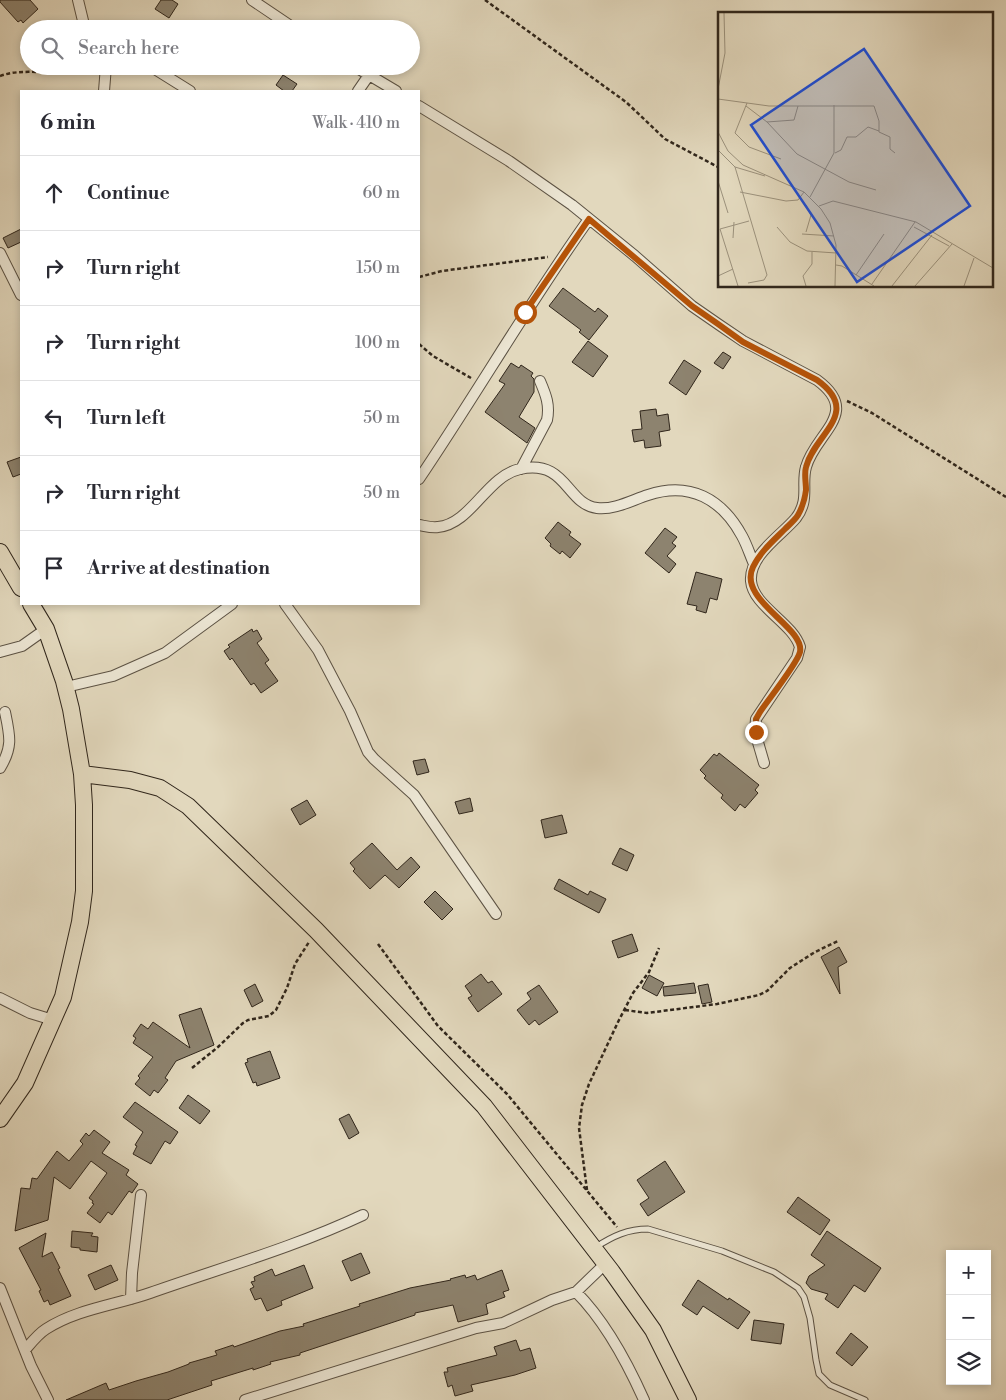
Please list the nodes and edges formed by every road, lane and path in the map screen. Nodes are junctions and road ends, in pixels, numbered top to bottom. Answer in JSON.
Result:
{"nodes":[{"id":1,"x":78,"y":0,"type":"edge"},
{"id":2,"x":252,"y":0,"type":"edge"},
{"id":3,"x":485,"y":0,"type":"edge"},
{"id":4,"x":83,"y":20,"type":"edge"},
{"id":5,"x":282,"y":20,"type":"edge"},
{"id":6,"x":20,"y":72,"type":"edge"},
{"id":7,"x":105,"y":75,"type":"edge"},
{"id":8,"x":164,"y":75,"type":"edge"},
{"id":9,"x":0,"y":76,"type":"edge"},
{"id":10,"x":369,"y":76,"type":"joint"},
{"id":11,"x":104,"y":90,"type":"edge"},
{"id":12,"x":188,"y":90,"type":"edge"},
{"id":13,"x":359,"y":90,"type":"edge"},
{"id":14,"x":394,"y":90,"type":"edge"},
{"id":15,"x":420,"y":107,"type":"edge"},
{"id":16,"x":718,"y":166,"type":"dead end"},
{"id":17,"x":589,"y":219,"type":"junction"},
{"id":18,"x":0,"y":253,"type":"edge"},
{"id":19,"x":564,"y":255,"type":"junction"},
{"id":20,"x":420,"y":277,"type":"edge"},
{"id":21,"x":20,"y":293,"type":"edge"},
{"id":22,"x":420,"y":345,"type":"edge"},
{"id":23,"x":540,"y":381,"type":"dead end"},
{"id":24,"x":481,"y":384,"type":"junction"},
{"id":25,"x":834,"y":396,"type":"junction"},
{"id":26,"x":521,"y":469,"type":"junction"},
{"id":27,"x":420,"y":477,"type":"edge"},
{"id":28,"x":1006,"y":497,"type":"edge"},
{"id":29,"x":420,"y":525,"type":"edge"},
{"id":30,"x":0,"y":552,"type":"edge"},
{"id":31,"x":754,"y":564,"type":"junction"},
{"id":32,"x":20,"y":586,"type":"edge"},
{"id":33,"x":32,"y":605,"type":"edge"},
{"id":34,"x":231,"y":605,"type":"edge"},
{"id":35,"x":286,"y":605,"type":"edge"},
{"id":36,"x":46,"y":629,"type":"junction"},
{"id":37,"x":0,"y":652,"type":"edge"},
{"id":38,"x":66,"y":687,"type":"junction"},
{"id":39,"x":5,"y":712,"type":"dead end"},
{"id":40,"x":764,"y":763,"type":"dead end"},
{"id":41,"x":0,"y":768,"type":"edge"},
{"id":42,"x":82,"y":774,"type":"junction"},
{"id":43,"x":496,"y":914,"type":"dead end"},
{"id":44,"x":316,"y":930,"type":"junction"},
{"id":45,"x":838,"y":941,"type":"dead end"},
{"id":46,"x":378,"y":944,"type":"dead end"},
{"id":47,"x":659,"y":948,"type":"dead end"},
{"id":48,"x":0,"y":998,"type":"edge"},
{"id":49,"x":625,"y":1010,"type":"junction"},
{"id":50,"x":53,"y":1020,"type":"junction"},
{"id":51,"x":192,"y":1068,"type":"dead end"},
{"id":52,"x":0,"y":1120,"type":"edge"},
{"id":53,"x":587,"y":1190,"type":"junction"},
{"id":54,"x":141,"y":1195,"type":"dead end"},
{"id":55,"x":363,"y":1215,"type":"dead end"},
{"id":56,"x":622,"y":1233,"type":"junction"},
{"id":57,"x":594,"y":1248,"type":"junction"},
{"id":58,"x":605,"y":1264,"type":"junction"},
{"id":59,"x":0,"y":1288,"type":"edge"},
{"id":60,"x":576,"y":1292,"type":"junction"},
{"id":61,"x":131,"y":1299,"type":"junction"},
{"id":62,"x":25,"y":1350,"type":"junction"},
{"id":63,"x":48,"y":1400,"type":"edge"},
{"id":64,"x":246,"y":1400,"type":"edge"},
{"id":65,"x":644,"y":1400,"type":"edge"},
{"id":66,"x":688,"y":1400,"type":"edge"},
{"id":67,"x":865,"y":1400,"type":"edge"}],
"edges":[{"from":1,"to":4,"type":"street"},
{"from":2,"to":5,"type":"street"},
{"from":3,"to":16,"type":"path"},
{"from":6,"to":9,"type":"path"},
{"from":7,"to":11,"type":"street"},
{"from":8,"to":12,"type":"street"},
{"from":10,"to":13,"type":"street"},
{"from":10,"to":14,"type":"street"},
{"from":15,"to":17,"type":"street"},
{"from":17,"to":19,"type":"street"},
{"from":17,"to":25,"type":"street"},
{"from":18,"to":21,"type":"street"},
{"from":19,"to":20,"type":"path"},
{"from":19,"to":24,"type":"street"},
{"from":22,"to":24,"type":"path"},
{"from":23,"to":26,"type":"street"},
{"from":24,"to":27,"type":"street"},
{"from":25,"to":28,"type":"path"},
{"from":25,"to":31,"type":"street"},
{"from":26,"to":29,"type":"street"},
{"from":26,"to":31,"type":"street"},
{"from":30,"to":32,"type":"main road"},
{"from":31,"to":40,"type":"street"},
{"from":33,"to":36,"type":"main road"},
{"from":34,"to":38,"type":"street"},
{"from":35,"to":43,"type":"street"},
{"from":36,"to":37,"type":"street"},
{"from":36,"to":38,"type":"main road"},
{"from":38,"to":42,"type":"main road"},
{"from":39,"to":41,"type":"street"},
{"from":42,"to":44,"type":"main road"},
{"from":42,"to":50,"type":"main road"},
{"from":44,"to":51,"type":"path"},
{"from":44,"to":57,"type":"main road"},
{"from":45,"to":49,"type":"path"},
{"from":46,"to":53,"type":"path"},
{"from":47,"to":49,"type":"path"},
{"from":48,"to":50,"type":"street"},
{"from":49,"to":53,"type":"path"},
{"from":50,"to":52,"type":"main road"},
{"from":53,"to":56,"type":"path"},
{"from":54,"to":61,"type":"street"},
{"from":55,"to":61,"type":"street"},
{"from":56,"to":57,"type":"lane"},
{"from":56,"to":67,"type":"lane"},
{"from":57,"to":58,"type":"main road"},
{"from":58,"to":60,"type":"street"},
{"from":58,"to":66,"type":"main road"},
{"from":59,"to":62,"type":"street"},
{"from":60,"to":64,"type":"street"},
{"from":60,"to":65,"type":"street"},
{"from":61,"to":62,"type":"street"},
{"from":62,"to":63,"type":"street"}]}
